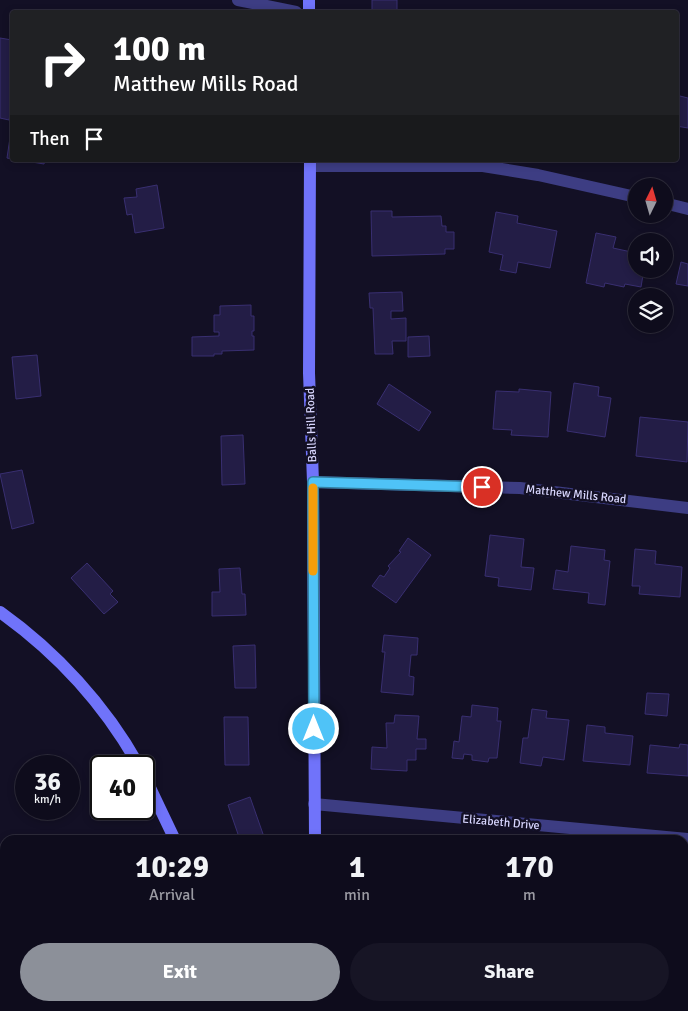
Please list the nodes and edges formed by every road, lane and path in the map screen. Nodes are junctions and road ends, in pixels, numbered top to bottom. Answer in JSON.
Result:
{"nodes":[{"id":1,"x":238,"y":0,"type":"edge"},
{"id":2,"x":286,"y":10,"type":"edge"},
{"id":3,"x":310,"y":163,"type":"edge"},
{"id":4,"x":628,"y":195,"type":"edge"},
{"id":5,"x":673,"y":205,"type":"edge"},
{"id":6,"x":688,"y":208,"type":"edge"},
{"id":7,"x":313,"y":482,"type":"junction"},
{"id":8,"x":688,"y":508,"type":"edge"},
{"id":9,"x":0,"y":612,"type":"edge"},
{"id":10,"x":132,"y":755,"type":"edge"},
{"id":11,"x":155,"y":798,"type":"edge"},
{"id":12,"x":314,"y":804,"type":"junction"},
{"id":13,"x":173,"y":835,"type":"edge"},
{"id":14,"x":315,"y":835,"type":"edge"},
{"id":15,"x":645,"y":835,"type":"edge"}],
"edges":[{"from":1,"to":2,"type":"street"},
{"from":3,"to":4,"type":"street"},
{"from":3,"to":7,"type":"street","name":"Balls Hill Road"},
{"from":5,"to":6,"type":"street"},
{"from":7,"to":8,"type":"street","name":"Matthew Mills Road"},
{"from":7,"to":12,"type":"street","name":"Balls Hill Road"},
{"from":9,"to":10,"type":"street"},
{"from":11,"to":13,"type":"street"},
{"from":12,"to":14,"type":"street","name":"Balls Hill Road"},
{"from":12,"to":15,"type":"street","name":"Elizabeth Drive"}]}
